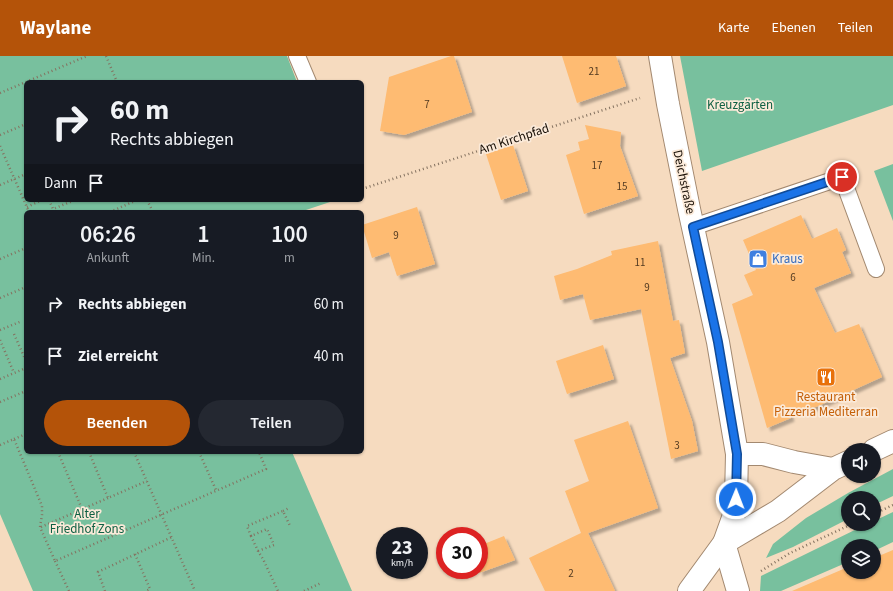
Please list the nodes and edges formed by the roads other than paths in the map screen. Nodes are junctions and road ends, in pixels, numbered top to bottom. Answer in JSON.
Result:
{"nodes":[{"id":1,"x":297,"y":56,"type":"edge"},
{"id":2,"x":660,"y":56,"type":"edge"},
{"id":3,"x":307,"y":80,"type":"edge"},
{"id":4,"x":693,"y":227,"type":"junction"},
{"id":5,"x":876,"y":269,"type":"dead end"},
{"id":6,"x":893,"y":441,"type":"edge"},
{"id":7,"x":881,"y":447,"type":"edge"},
{"id":8,"x":737,"y":454,"type":"junction"},
{"id":9,"x":840,"y":465,"type":"edge"},
{"id":10,"x":724,"y":543,"type":"junction"},
{"id":11,"x":738,"y":589,"type":"edge"},
{"id":12,"x":689,"y":591,"type":"edge"}],
"edges":[{"from":1,"to":3,"type":"lane"},
{"from":2,"to":4,"type":"street","name":"Deichstraße"},
{"from":4,"to":5,"type":"lane"},
{"from":4,"to":8,"type":"street","name":"Deichstraße"},
{"from":6,"to":7,"type":"street"},
{"from":8,"to":9,"type":"street"},
{"from":8,"to":10,"type":"street","name":"Deichstraße"},
{"from":9,"to":10,"type":"street"},
{"from":10,"to":11,"type":"street"},
{"from":10,"to":12,"type":"street"}]}
